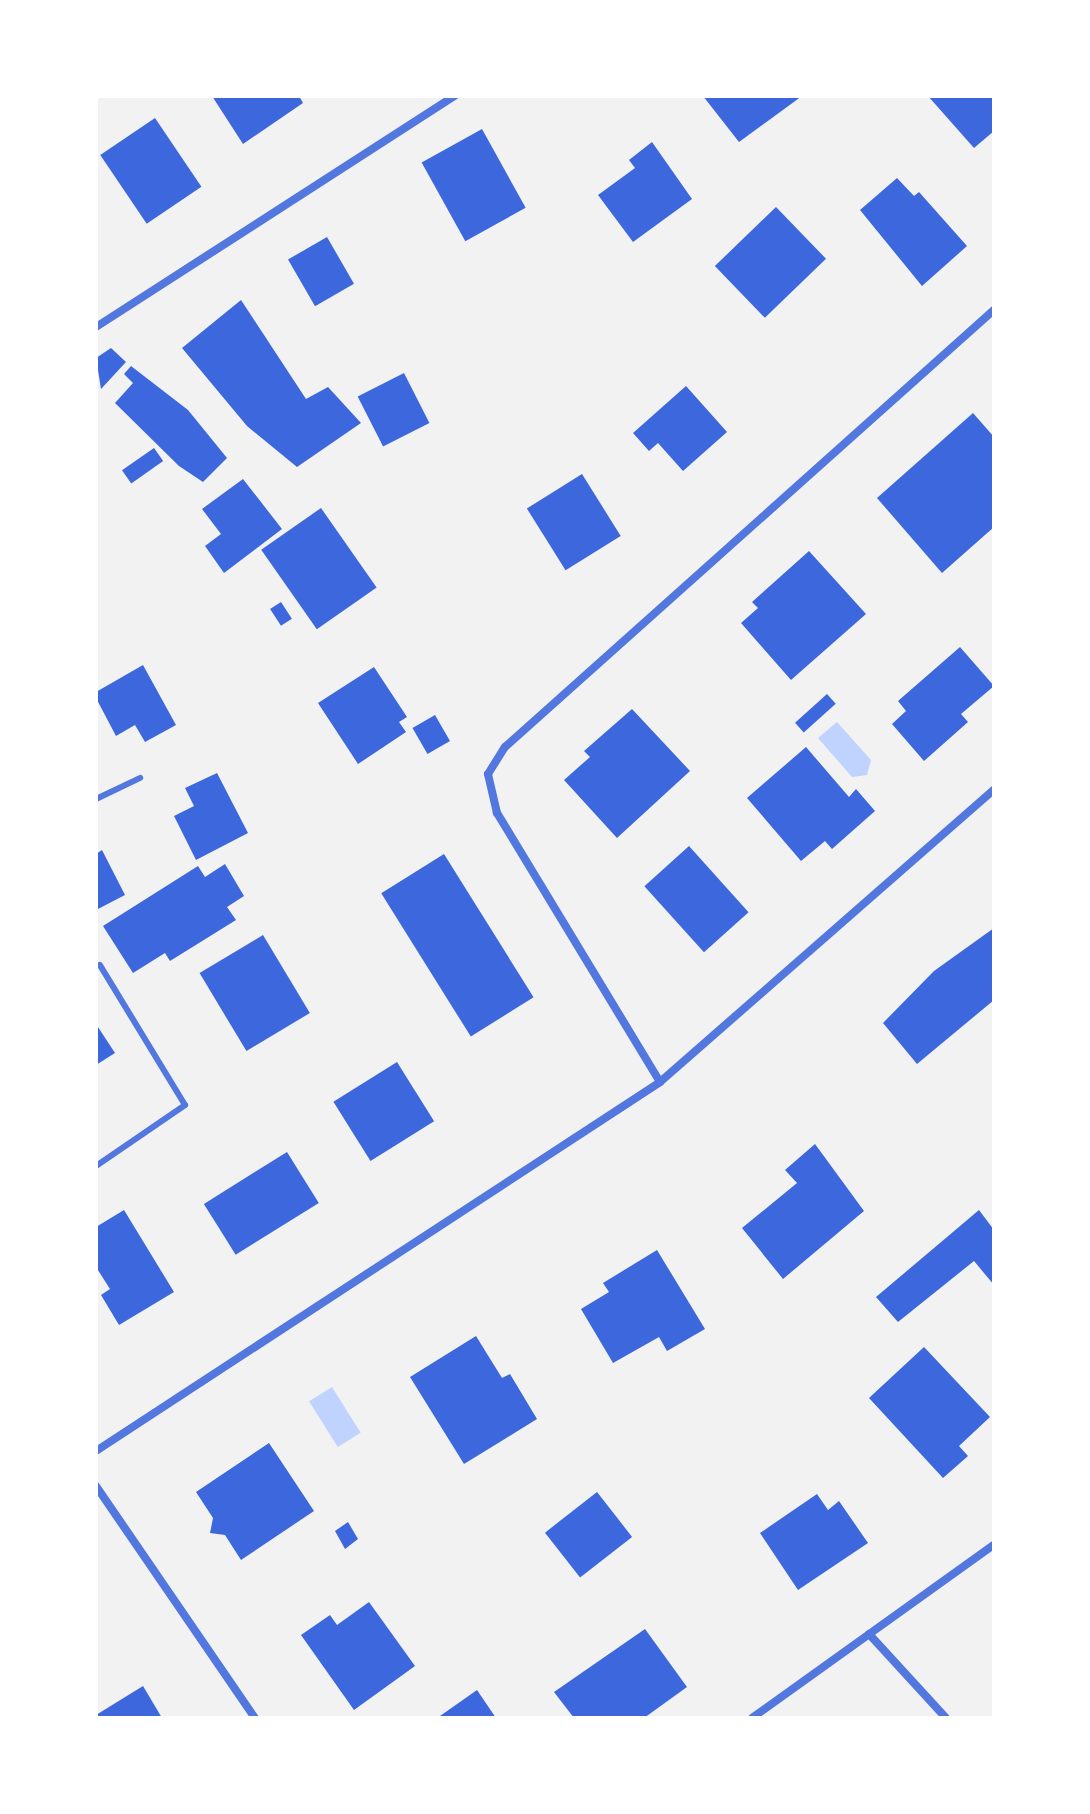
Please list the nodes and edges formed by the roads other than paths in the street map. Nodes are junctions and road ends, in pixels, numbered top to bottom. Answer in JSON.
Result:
{"nodes":[{"id":1,"x":455,"y":96,"type":"edge"},
{"id":2,"x":994,"y":310,"type":"edge"},
{"id":3,"x":96,"y":327,"type":"edge"},
{"id":4,"x":140,"y":778,"type":"dead end"},
{"id":5,"x":994,"y":790,"type":"edge"},
{"id":6,"x":96,"y":799,"type":"edge"},
{"id":7,"x":100,"y":965,"type":"dead end"},
{"id":8,"x":660,"y":1082,"type":"junction"},
{"id":9,"x":96,"y":1166,"type":"edge"},
{"id":10,"x":96,"y":1451,"type":"edge"},
{"id":11,"x":96,"y":1486,"type":"edge"},
{"id":12,"x":994,"y":1545,"type":"edge"},
{"id":13,"x":869,"y":1634,"type":"junction"},
{"id":14,"x":255,"y":1718,"type":"edge"},
{"id":15,"x":752,"y":1718,"type":"edge"},
{"id":16,"x":946,"y":1718,"type":"edge"}],
"edges":[{"from":1,"to":3,"type":"street"},
{"from":2,"to":8,"type":"street"},
{"from":4,"to":6,"type":"lane"},
{"from":5,"to":8,"type":"street"},
{"from":7,"to":9,"type":"lane"},
{"from":8,"to":10,"type":"street"},
{"from":11,"to":14,"type":"street"},
{"from":12,"to":13,"type":"street"},
{"from":13,"to":15,"type":"street"},
{"from":13,"to":16,"type":"street"}]}
